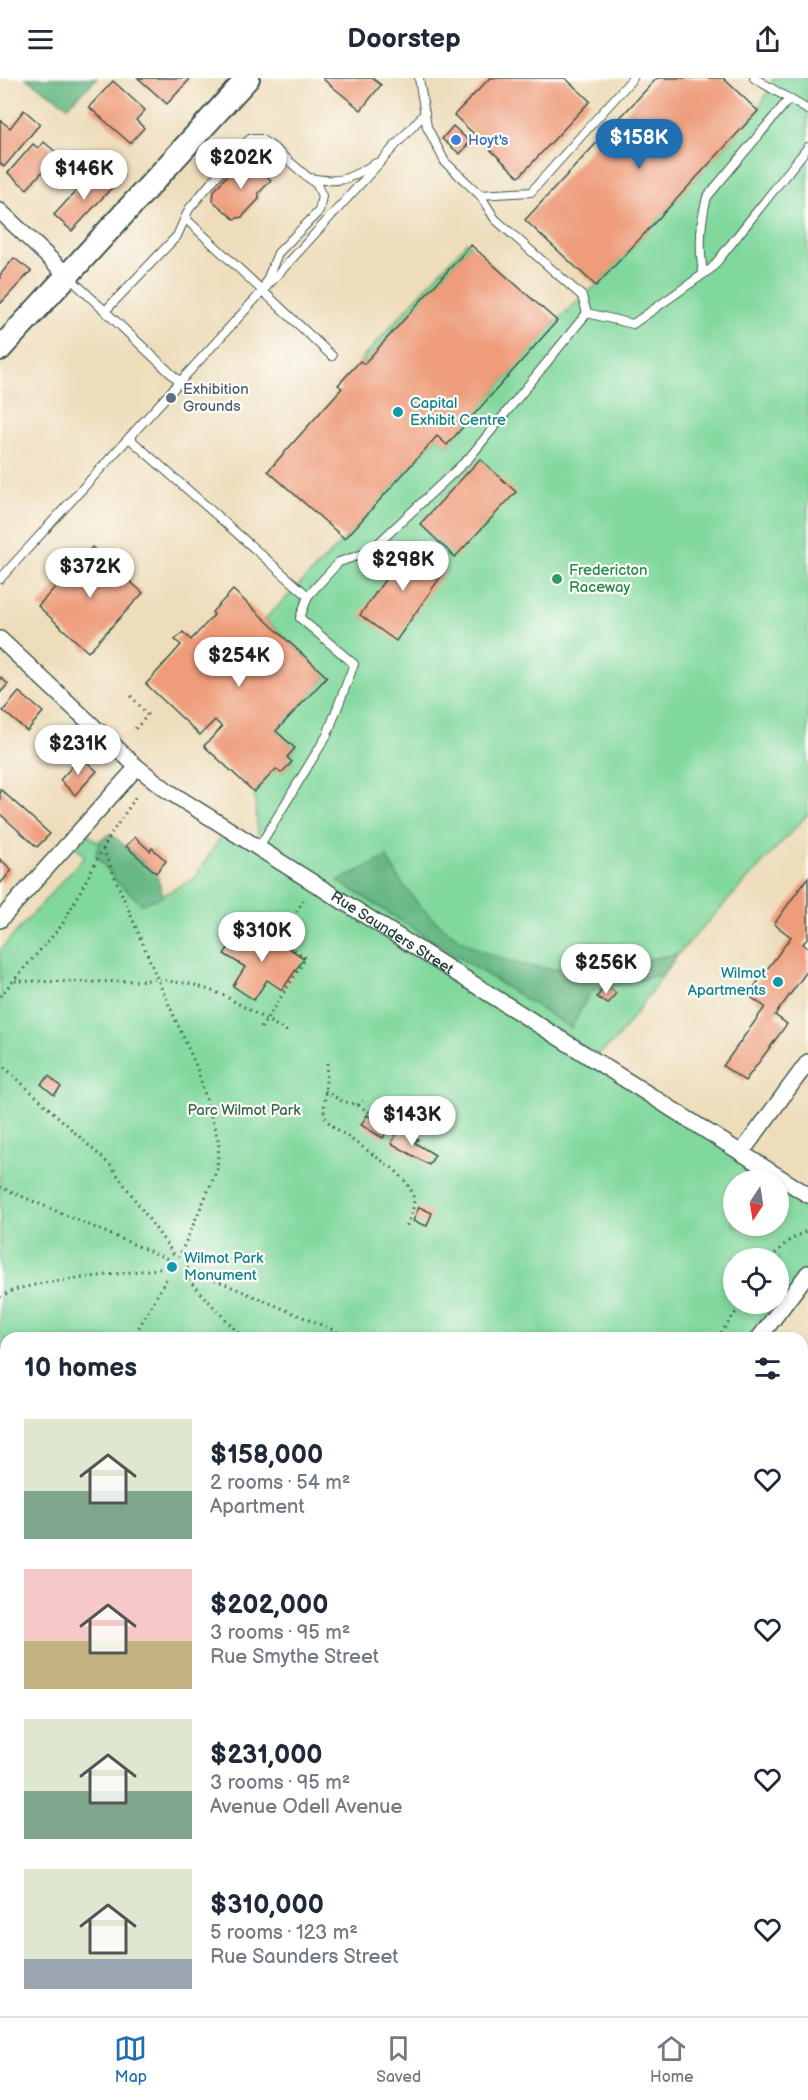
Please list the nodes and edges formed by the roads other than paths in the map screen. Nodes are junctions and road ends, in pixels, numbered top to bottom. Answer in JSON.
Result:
{"nodes":[{"id":1,"x":248,"y":78,"type":"edge"},
{"id":2,"x":419,"y":78,"type":"edge"},
{"id":3,"x":633,"y":78,"type":"edge"},
{"id":4,"x":754,"y":78,"type":"edge"},
{"id":5,"x":789,"y":99,"type":"junction"},
{"id":6,"x":808,"y":110,"type":"edge"},
{"id":7,"x":425,"y":113,"type":"junction"},
{"id":8,"x":808,"y":147,"type":"edge"},
{"id":9,"x":383,"y":159,"type":"junction"},
{"id":10,"x":308,"y":178,"type":"junction"},
{"id":11,"x":480,"y":195,"type":"junction"},
{"id":12,"x":0,"y":211,"type":"edge"},
{"id":13,"x":185,"y":218,"type":"junction"},
{"id":14,"x":703,"y":274,"type":"junction"},
{"id":15,"x":67,"y":275,"type":"junction"},
{"id":16,"x":263,"y":291,"type":"junction"},
{"id":17,"x":106,"y":310,"type":"junction"},
{"id":18,"x":587,"y":313,"type":"junction"},
{"id":19,"x":0,"y":349,"type":"edge"},
{"id":20,"x":332,"y":356,"type":"dead end"},
{"id":21,"x":180,"y":382,"type":"junction"},
{"id":22,"x":129,"y":438,"type":"junction"},
{"id":23,"x":0,"y":579,"type":"edge"},
{"id":24,"x":308,"y":596,"type":"junction"},
{"id":25,"x":0,"y":639,"type":"edge"},
{"id":26,"x":137,"y":767,"type":"junction"},
{"id":27,"x":259,"y":847,"type":"junction"},
{"id":28,"x":0,"y":920,"type":"edge"},
{"id":29,"x":808,"y":1062,"type":"edge"},
{"id":30,"x":741,"y":1153,"type":"junction"},
{"id":31,"x":808,"y":1195,"type":"edge"},
{"id":32,"x":808,"y":1273,"type":"edge"},
{"id":33,"x":764,"y":1332,"type":"edge"}],
"edges":[{"from":1,"to":15,"type":"main road"},
{"from":2,"to":7,"type":"lane"},
{"from":3,"to":11,"type":"lane"},
{"from":4,"to":5,"type":"lane"},
{"from":5,"to":6,"type":"lane"},
{"from":5,"to":14,"type":"lane"},
{"from":7,"to":9,"type":"lane"},
{"from":7,"to":11,"type":"lane"},
{"from":8,"to":14,"type":"lane"},
{"from":9,"to":10,"type":"lane"},
{"from":9,"to":16,"type":"lane"},
{"from":10,"to":13,"type":"lane"},
{"from":10,"to":16,"type":"lane"},
{"from":11,"to":18,"type":"lane"},
{"from":12,"to":15,"type":"street"},
{"from":13,"to":16,"type":"lane"},
{"from":13,"to":17,"type":"lane"},
{"from":14,"to":18,"type":"lane"},
{"from":15,"to":17,"type":"lane"},
{"from":15,"to":19,"type":"main road"},
{"from":16,"to":20,"type":"lane"},
{"from":16,"to":21,"type":"lane"},
{"from":17,"to":21,"type":"lane"},
{"from":18,"to":24,"type":"lane"},
{"from":21,"to":22,"type":"lane"},
{"from":22,"to":23,"type":"lane"},
{"from":22,"to":24,"type":"lane"},
{"from":24,"to":27,"type":"lane"},
{"from":25,"to":26,"type":"street","name":"Rue Saunders Street"},
{"from":26,"to":27,"type":"street","name":"Rue Saunders Street"},
{"from":26,"to":28,"type":"street"},
{"from":27,"to":30,"type":"street","name":"Rue Saunders Street"},
{"from":29,"to":30,"type":"street"},
{"from":30,"to":31,"type":"street","name":"Rue Saunders Street"},
{"from":32,"to":33,"type":"street"}]}
